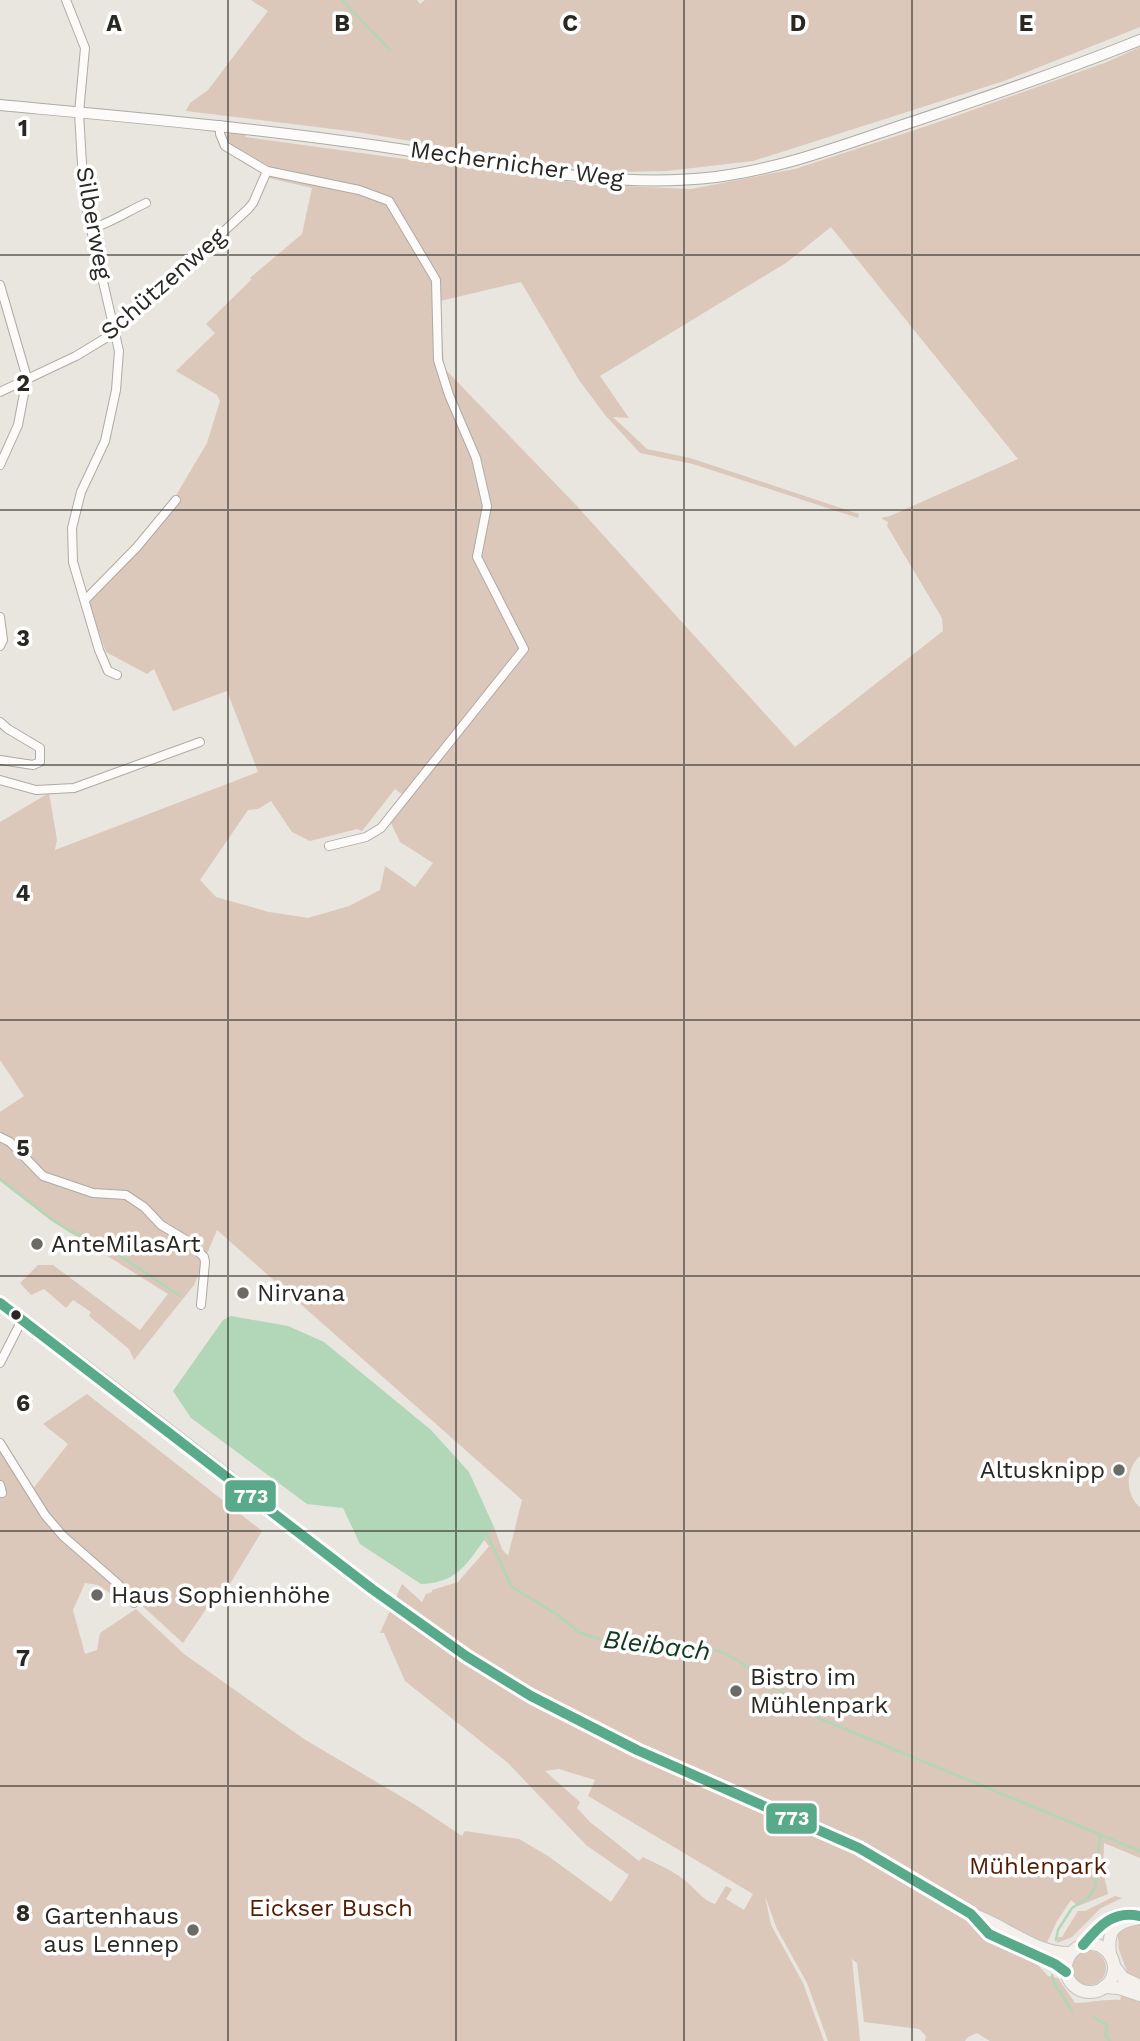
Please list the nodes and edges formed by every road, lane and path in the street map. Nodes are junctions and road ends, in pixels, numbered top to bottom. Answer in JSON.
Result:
{"nodes":[{"id":1,"x":66,"y":0,"type":"edge"},
{"id":2,"x":1140,"y":40,"type":"edge"},
{"id":3,"x":0,"y":105,"type":"edge"},
{"id":4,"x":79,"y":113,"type":"junction"},
{"id":5,"x":220,"y":125,"type":"junction"},
{"id":6,"x":267,"y":171,"type":"junction"},
{"id":7,"x":146,"y":204,"type":"dead end"},
{"id":8,"x":92,"y":228,"type":"junction"},
{"id":9,"x":0,"y":285,"type":"edge"},
{"id":10,"x":114,"y":333,"type":"junction"},
{"id":11,"x":27,"y":378,"type":"junction"},
{"id":12,"x":0,"y":392,"type":"edge"},
{"id":13,"x":0,"y":465,"type":"edge"},
{"id":14,"x":176,"y":500,"type":"dead end"},
{"id":15,"x":85,"y":600,"type":"junction"},
{"id":16,"x":0,"y":617,"type":"edge"},
{"id":17,"x":0,"y":646,"type":"edge"},
{"id":18,"x":117,"y":675,"type":"dead end"},
{"id":19,"x":0,"y":722,"type":"edge"},
{"id":20,"x":200,"y":741,"type":"dead end"},
{"id":21,"x":0,"y":760,"type":"edge"},
{"id":22,"x":0,"y":780,"type":"edge"},
{"id":23,"x":329,"y":846,"type":"dead end"},
{"id":24,"x":0,"y":1137,"type":"edge"},
{"id":25,"x":0,"y":1303,"type":"edge"},
{"id":26,"x":201,"y":1305,"type":"dead end"},
{"id":27,"x":22,"y":1320,"type":"junction"},
{"id":28,"x":0,"y":1363,"type":"edge"},
{"id":29,"x":0,"y":1443,"type":"edge"},
{"id":30,"x":134,"y":1603,"type":"dead end"},
{"id":31,"x":971,"y":1914,"type":"junction"},
{"id":32,"x":1140,"y":1917,"type":"edge"},
{"id":33,"x":1077,"y":1949,"type":"junction"},
{"id":34,"x":1112,"y":1961,"type":"junction"},
{"id":35,"x":1066,"y":1972,"type":"junction"},
{"id":36,"x":1140,"y":1986,"type":"edge"},
{"id":37,"x":1104,"y":1987,"type":"junction"},
{"id":38,"x":1140,"y":1995,"type":"edge"}],
"edges":[{"from":1,"to":4,"type":"street","name":"Silberweg"},
{"from":2,"to":5,"type":"street","name":"Mechernicher Weg"},
{"from":3,"to":4,"type":"street","name":"Mechernicher Weg"},
{"from":4,"to":5,"type":"street","name":"Mechernicher Weg"},
{"from":4,"to":8,"type":"street","name":"Silberweg"},
{"from":5,"to":6,"type":"street"},
{"from":6,"to":10,"type":"street","name":"Schützenweg"},
{"from":6,"to":23,"type":"street"},
{"from":7,"to":8,"type":"street"},
{"from":8,"to":10,"type":"street","name":"Silberweg"},
{"from":9,"to":11,"type":"street"},
{"from":10,"to":11,"type":"street","name":"Schützenweg"},
{"from":10,"to":15,"type":"street","name":"Silberweg"},
{"from":11,"to":12,"type":"street","name":"Schützenweg"},
{"from":11,"to":13,"type":"street"},
{"from":14,"to":15,"type":"street"},
{"from":15,"to":18,"type":"street","name":"Silberweg"},
{"from":16,"to":17,"type":"street"},
{"from":19,"to":21,"type":"street"},
{"from":20,"to":22,"type":"street"},
{"from":24,"to":26,"type":"street"},
{"from":25,"to":27,"type":"main road"},
{"from":27,"to":28,"type":"street"},
{"from":27,"to":31,"type":"main road"},
{"from":29,"to":30,"type":"street"},
{"from":31,"to":33,"type":"main road"},
{"from":31,"to":35,"type":"main road"},
{"from":32,"to":33,"type":"main road"},
{"from":32,"to":34,"type":"main road"},
{"from":33,"to":34,"type":"main road"},
{"from":33,"to":35,"type":"main road"},
{"from":34,"to":36,"type":"main road"},
{"from":34,"to":37,"type":"main road"},
{"from":35,"to":37,"type":"main road"},
{"from":37,"to":38,"type":"main road"}]}
